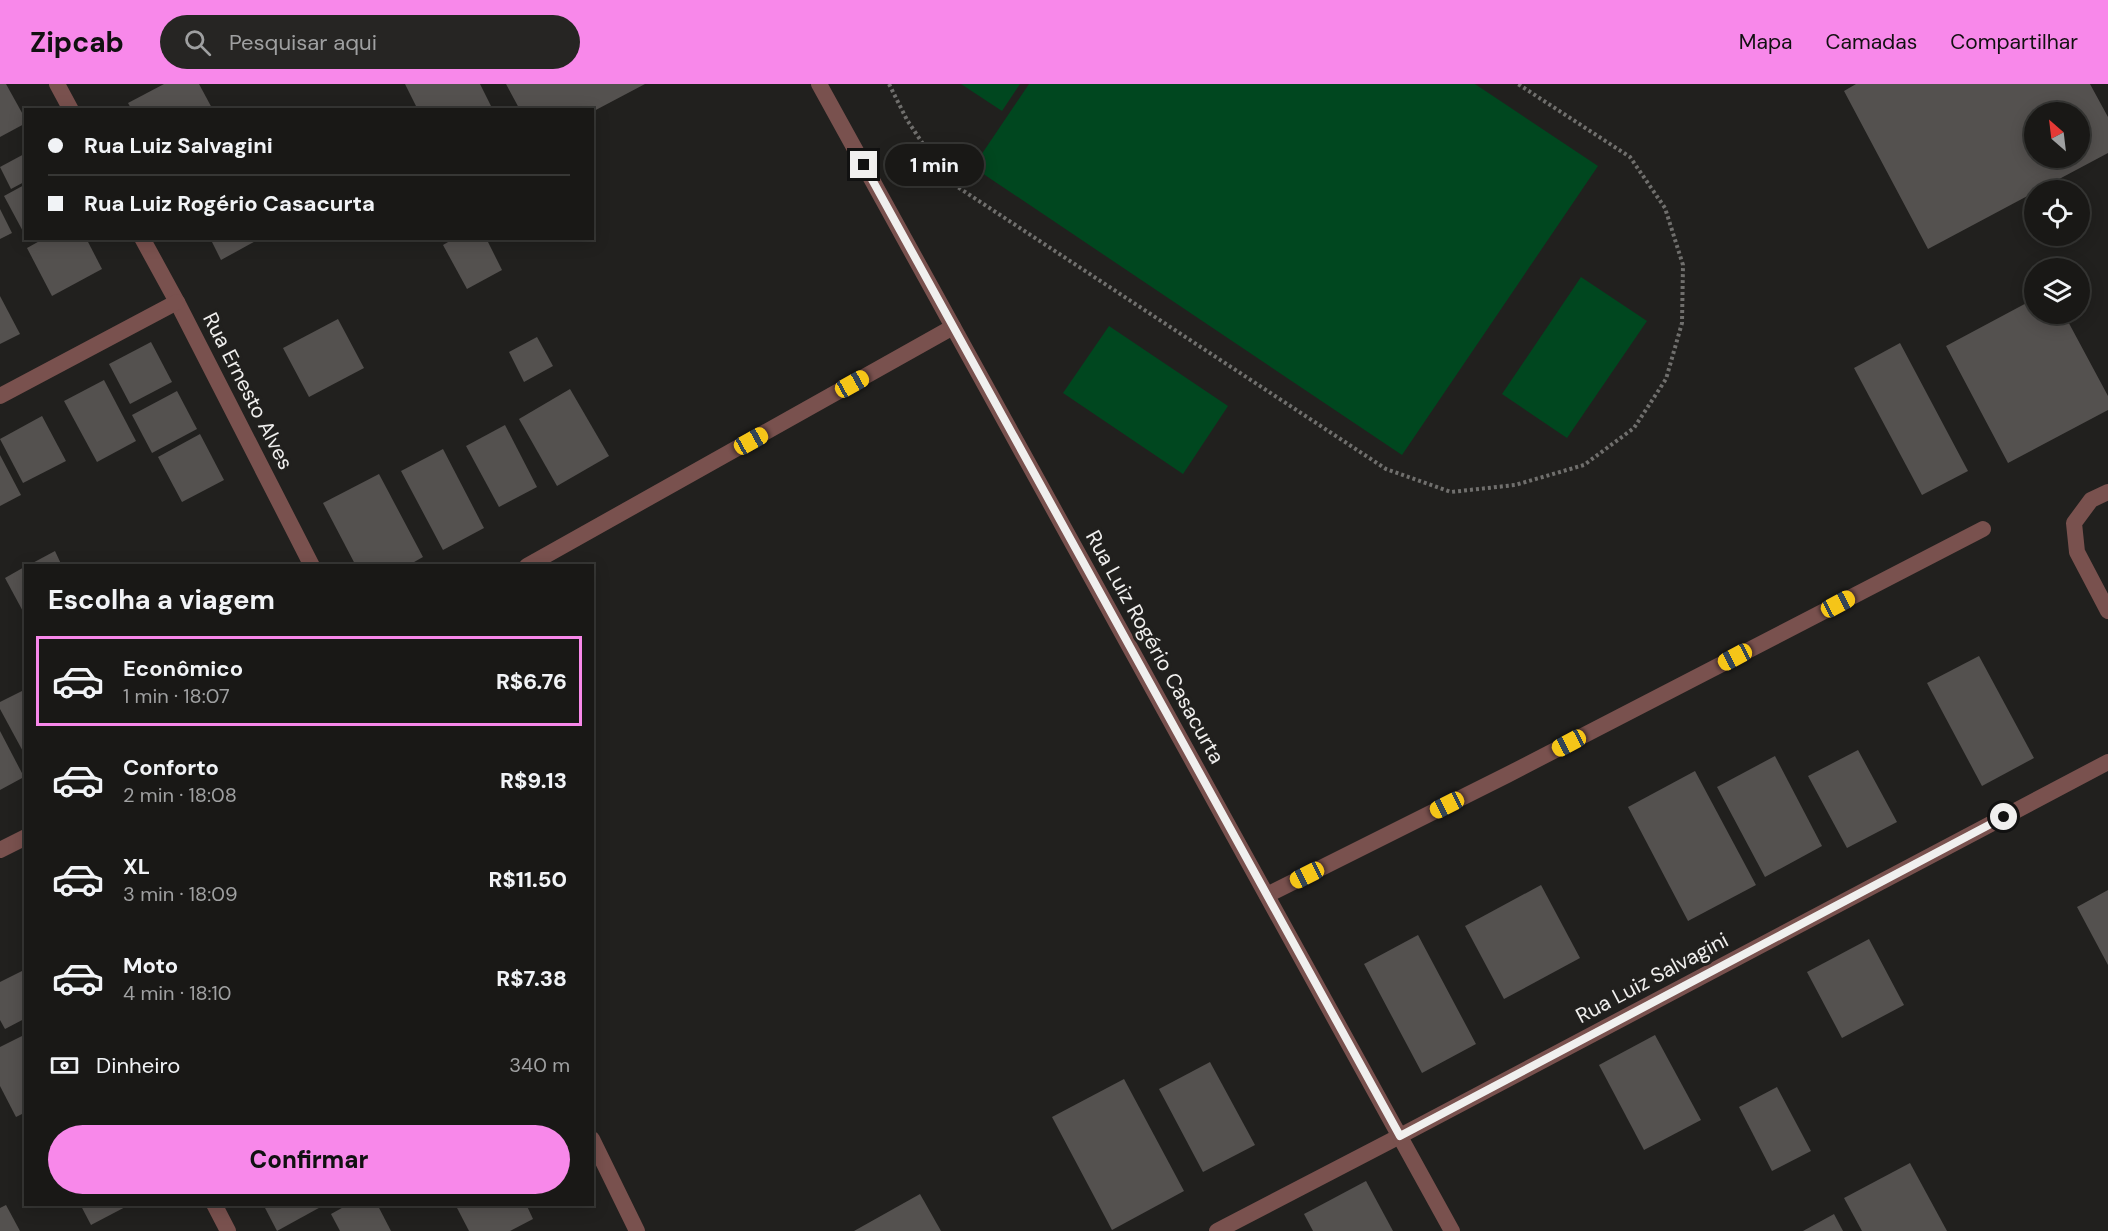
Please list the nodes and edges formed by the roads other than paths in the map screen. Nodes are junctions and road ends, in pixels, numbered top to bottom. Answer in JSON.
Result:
{"nodes":[{"id":1,"x":57,"y":84,"type":"edge"},
{"id":2,"x":819,"y":84,"type":"edge"},
{"id":3,"x":71,"y":108,"type":"edge"},
{"id":4,"x":143,"y":240,"type":"edge"},
{"id":5,"x":177,"y":302,"type":"junction"},
{"id":6,"x":953,"y":327,"type":"junction"},
{"id":7,"x":0,"y":396,"type":"edge"},
{"id":8,"x":2108,"y":492,"type":"edge"},
{"id":9,"x":1983,"y":529,"type":"dead end"},
{"id":10,"x":311,"y":564,"type":"edge"},
{"id":11,"x":531,"y":564,"type":"edge"},
{"id":12,"x":2108,"y":611,"type":"edge"},
{"id":13,"x":2108,"y":762,"type":"edge"},
{"id":14,"x":24,"y":838,"type":"edge"},
{"id":15,"x":0,"y":850,"type":"edge"},
{"id":16,"x":1267,"y":895,"type":"junction"},
{"id":17,"x":1400,"y":1136,"type":"junction"},
{"id":18,"x":594,"y":1143,"type":"edge"},
{"id":19,"x":215,"y":1206,"type":"edge"},
{"id":20,"x":228,"y":1231,"type":"edge"},
{"id":21,"x":637,"y":1231,"type":"edge"},
{"id":22,"x":1217,"y":1231,"type":"edge"},
{"id":23,"x":1452,"y":1231,"type":"edge"}],
"edges":[{"from":1,"to":3,"type":"street"},
{"from":2,"to":6,"type":"street","name":"Rua Luiz Rogério Casacurta"},
{"from":4,"to":5,"type":"street","name":"Rua Ernesto Alves"},
{"from":5,"to":7,"type":"street"},
{"from":5,"to":10,"type":"street","name":"Rua Ernesto Alves"},
{"from":6,"to":11,"type":"street"},
{"from":6,"to":16,"type":"street","name":"Rua Luiz Rogério Casacurta"},
{"from":8,"to":12,"type":"street"},
{"from":9,"to":16,"type":"street"},
{"from":13,"to":17,"type":"street","name":"Rua Luiz Salvagini"},
{"from":14,"to":15,"type":"street"},
{"from":16,"to":17,"type":"street","name":"Rua Luiz Rogério Casacurta"},
{"from":17,"to":22,"type":"street","name":"Rua Luiz Salvagini"},
{"from":17,"to":23,"type":"street","name":"Rua Luiz Rogério Casacurta"},
{"from":18,"to":21,"type":"street"},
{"from":19,"to":20,"type":"street"}]}
